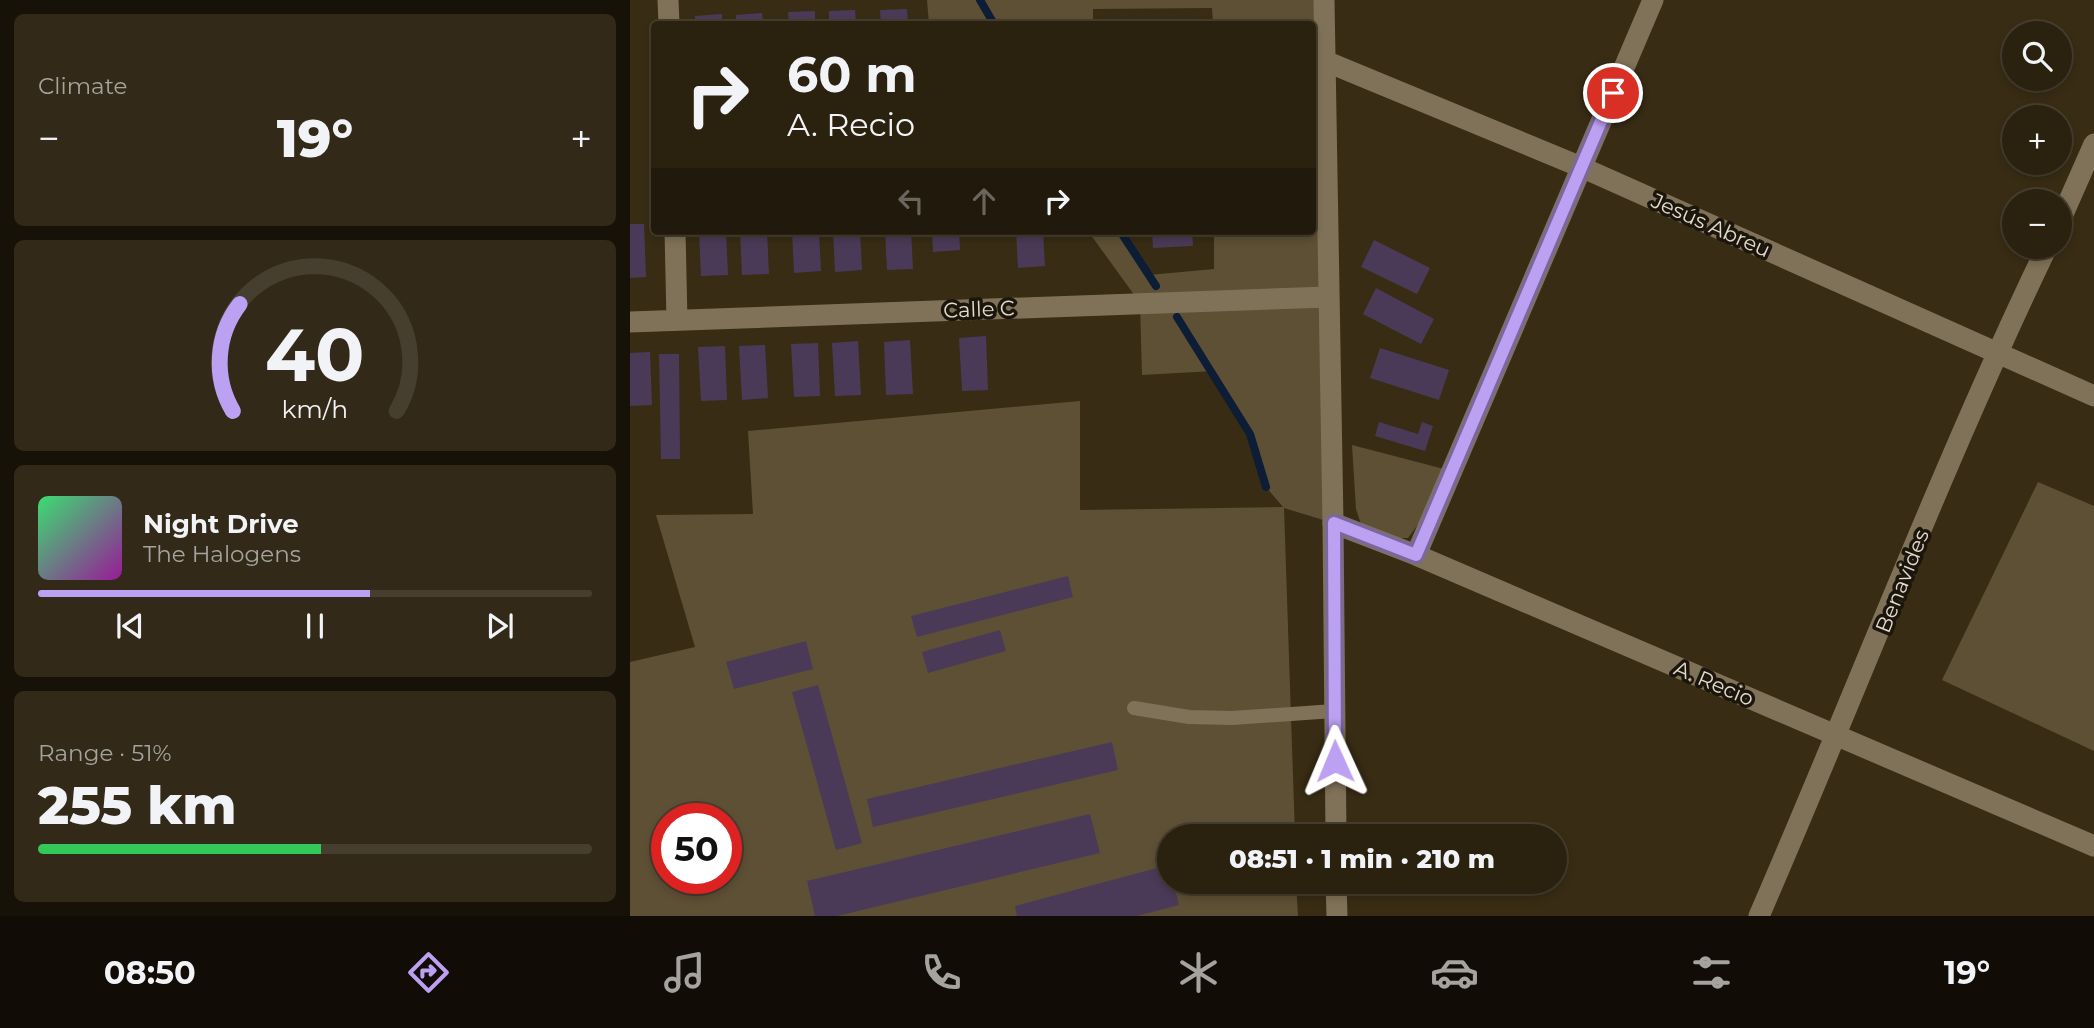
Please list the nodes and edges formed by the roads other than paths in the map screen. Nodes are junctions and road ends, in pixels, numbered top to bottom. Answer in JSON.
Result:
{"nodes":[{"id":1,"x":668,"y":0,"type":"edge"},
{"id":2,"x":1324,"y":0,"type":"edge"},
{"id":3,"x":1653,"y":0,"type":"edge"},
{"id":4,"x":669,"y":21,"type":"edge"},
{"id":5,"x":1325,"y":61,"type":"junction"},
{"id":6,"x":2094,"y":144,"type":"edge"},
{"id":7,"x":1581,"y":167,"type":"junction"},
{"id":8,"x":2072,"y":194,"type":"edge"},
{"id":9,"x":675,"y":235,"type":"edge"},
{"id":10,"x":2041,"y":259,"type":"edge"},
{"id":11,"x":1328,"y":297,"type":"junction"},
{"id":12,"x":677,"y":320,"type":"junction"},
{"id":13,"x":630,"y":322,"type":"edge"},
{"id":14,"x":1995,"y":354,"type":"junction"},
{"id":15,"x":2094,"y":396,"type":"edge"},
{"id":16,"x":1334,"y":523,"type":"junction"},
{"id":17,"x":1416,"y":555,"type":"junction"},
{"id":18,"x":1134,"y":708,"type":"dead end"},
{"id":19,"x":1334,"y":711,"type":"junction"},
{"id":20,"x":1837,"y":736,"type":"junction"},
{"id":21,"x":1336,"y":824,"type":"edge"},
{"id":22,"x":2094,"y":846,"type":"edge"},
{"id":23,"x":1336,"y":894,"type":"edge"},
{"id":24,"x":1337,"y":916,"type":"edge"},
{"id":25,"x":1759,"y":916,"type":"edge"}],
"edges":[{"from":1,"to":4,"type":"street"},
{"from":2,"to":5,"type":"street"},
{"from":3,"to":7,"type":"street"},
{"from":5,"to":7,"type":"street","name":"Jesús Abreu"},
{"from":5,"to":11,"type":"street"},
{"from":6,"to":8,"type":"street"},
{"from":7,"to":14,"type":"street","name":"Jesús Abreu"},
{"from":7,"to":17,"type":"street"},
{"from":9,"to":12,"type":"street"},
{"from":10,"to":14,"type":"street","name":"Benavides"},
{"from":11,"to":12,"type":"street","name":"Calle C"},
{"from":11,"to":16,"type":"street"},
{"from":12,"to":13,"type":"street","name":"Calle C"},
{"from":14,"to":15,"type":"street","name":"Jesús Abreu"},
{"from":14,"to":20,"type":"street","name":"Benavides"},
{"from":16,"to":17,"type":"street","name":"A. Recio"},
{"from":16,"to":19,"type":"street"},
{"from":17,"to":20,"type":"street","name":"A. Recio"},
{"from":18,"to":19,"type":"lane"},
{"from":19,"to":21,"type":"street"},
{"from":20,"to":22,"type":"street","name":"A. Recio"},
{"from":20,"to":25,"type":"street","name":"Benavides"},
{"from":23,"to":24,"type":"street"}]}
